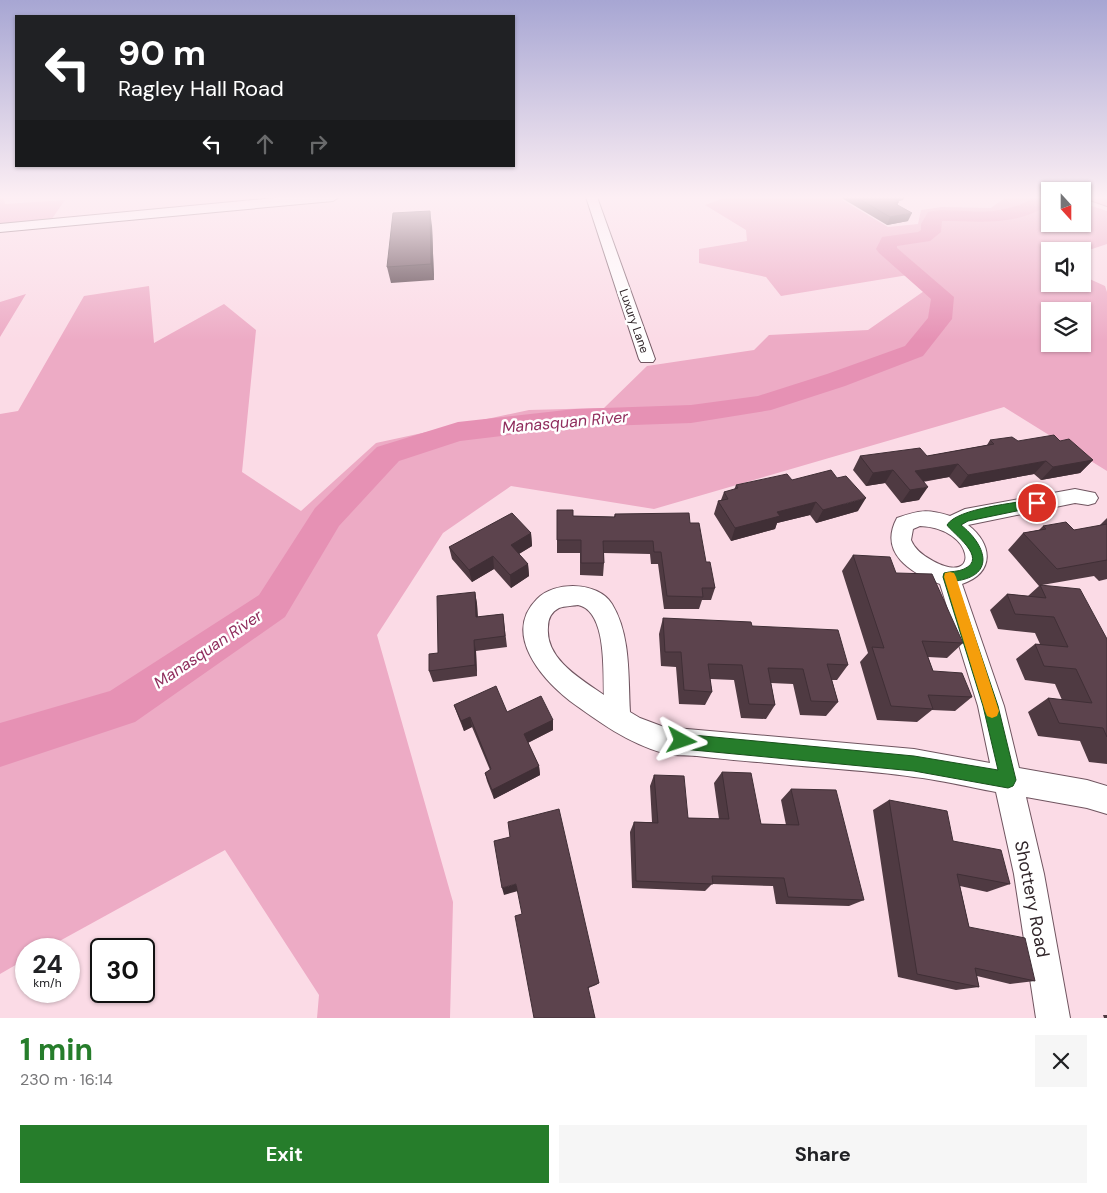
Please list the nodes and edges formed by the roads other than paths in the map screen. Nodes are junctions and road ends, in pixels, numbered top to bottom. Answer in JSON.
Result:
{"nodes":[{"id":1,"x":607,"y":245,"type":"edge"},
{"id":2,"x":647,"y":359,"type":"dead end"},
{"id":3,"x":1088,"y":498,"type":"dead end"},
{"id":4,"x":953,"y":525,"type":"junction"},
{"id":5,"x":949,"y":577,"type":"junction"},
{"id":6,"x":618,"y":719,"type":"junction"},
{"id":7,"x":1008,"y":780,"type":"junction"},
{"id":8,"x":1107,"y":800,"type":"edge"},
{"id":9,"x":1054,"y":1018,"type":"edge"}],
"edges":[{"from":1,"to":2,"type":"street","name":"Luxury Lane"},
{"from":3,"to":4,"type":"street"},
{"from":4,"to":5,"type":"street"},
{"from":4,"to":5,"type":"street"},
{"from":5,"to":7,"type":"street","name":"Shottery Road"},
{"from":6,"to":6,"type":"street"},
{"from":6,"to":7,"type":"street"},
{"from":7,"to":8,"type":"street"},
{"from":7,"to":9,"type":"street","name":"Shottery Road"}]}
